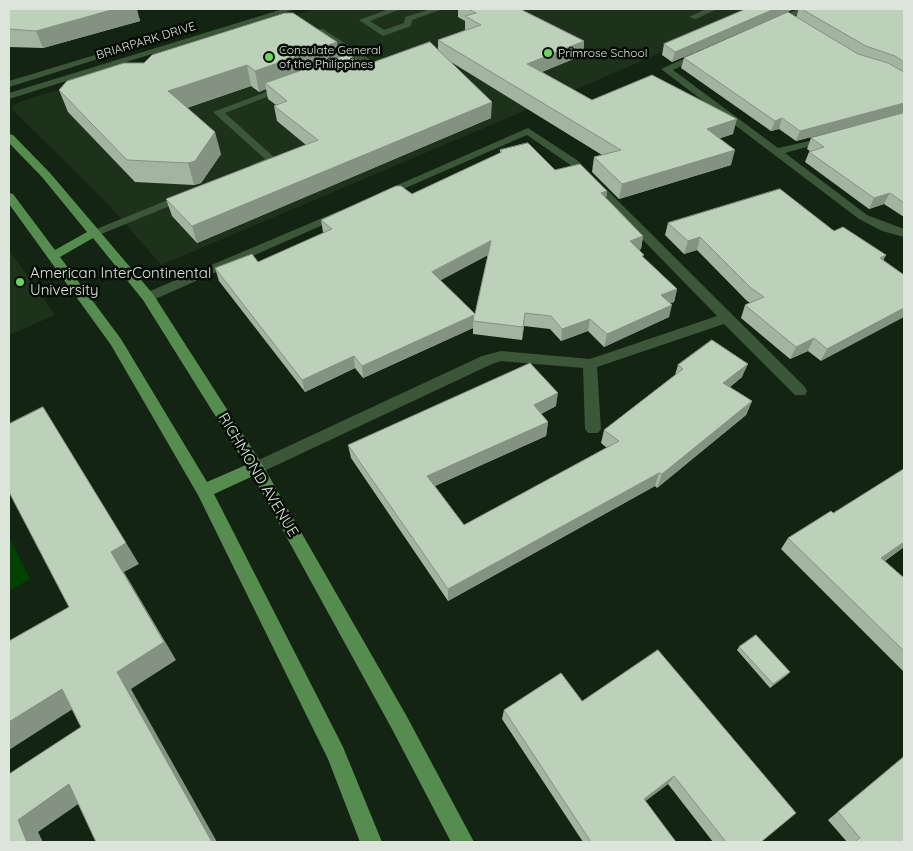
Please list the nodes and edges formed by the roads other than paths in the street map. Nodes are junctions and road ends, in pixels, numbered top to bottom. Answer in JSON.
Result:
{"nodes":[{"id":1,"x":258,"y":9,"type":"edge"},
{"id":2,"x":397,"y":9,"type":"edge"},
{"id":3,"x":439,"y":9,"type":"edge"},
{"id":4,"x":713,"y":9,"type":"edge"},
{"id":5,"x":804,"y":9,"type":"edge"},
{"id":6,"x":291,"y":11,"type":"edge"},
{"id":7,"x":693,"y":17,"type":"dead end"},
{"id":8,"x":225,"y":19,"type":"dead end"},
{"id":9,"x":310,"y":24,"type":"edge"},
{"id":10,"x":760,"y":28,"type":"edge"},
{"id":11,"x":160,"y":39,"type":"dead end"},
{"id":12,"x":708,"y":51,"type":"edge"},
{"id":13,"x":364,"y":59,"type":"junction"},
{"id":14,"x":380,"y":62,"type":"edge"},
{"id":15,"x":328,"y":72,"type":"edge"},
{"id":16,"x":9,"y":84,"type":"edge"},
{"id":17,"x":291,"y":86,"type":"edge"},
{"id":18,"x":9,"y":96,"type":"edge"},
{"id":19,"x":840,"y":134,"type":"edge"},
{"id":20,"x":9,"y":137,"type":"edge"},
{"id":21,"x":776,"y":152,"type":"junction"},
{"id":22,"x":246,"y":171,"type":"edge"},
{"id":23,"x":193,"y":192,"type":"edge"},
{"id":24,"x":9,"y":196,"type":"edge"},
{"id":25,"x":374,"y":198,"type":"edge"},
{"id":26,"x":347,"y":210,"type":"edge"},
{"id":27,"x":95,"y":232,"type":"junction"},
{"id":28,"x":904,"y":233,"type":"edge"},
{"id":29,"x":54,"y":255,"type":"junction"},
{"id":30,"x":148,"y":298,"type":"junction"},
{"id":31,"x":726,"y":318,"type":"junction"},
{"id":32,"x":590,"y":364,"type":"junction"},
{"id":33,"x":800,"y":391,"type":"dead end"},
{"id":34,"x":592,"y":429,"type":"dead end"},
{"id":35,"x":256,"y":468,"type":"junction"},
{"id":36,"x":204,"y":491,"type":"junction"},
{"id":37,"x":371,"y":842,"type":"edge"},
{"id":38,"x":463,"y":842,"type":"edge"}],
"edges":[{"from":1,"to":8,"type":"street"},
{"from":2,"to":3,"type":"street"},
{"from":4,"to":7,"type":"street"},
{"from":5,"to":10,"type":"street"},
{"from":6,"to":18,"type":"street","name":"BRIARPARK DRIVE"},
{"from":9,"to":13,"type":"street"},
{"from":11,"to":16,"type":"street","name":"BRIARPARK DRIVE"},
{"from":12,"to":21,"type":"street"},
{"from":13,"to":14,"type":"street"},
{"from":13,"to":15,"type":"street"},
{"from":17,"to":22,"type":"street"},
{"from":19,"to":21,"type":"street"},
{"from":20,"to":27,"type":"main road","name":"RICHMOND AVENUE"},
{"from":21,"to":28,"type":"street"},
{"from":23,"to":27,"type":"street"},
{"from":24,"to":29,"type":"main road"},
{"from":25,"to":31,"type":"street"},
{"from":26,"to":30,"type":"street"},
{"from":27,"to":29,"type":"main road"},
{"from":27,"to":30,"type":"main road","name":"RICHMOND AVENUE"},
{"from":29,"to":36,"type":"main road"},
{"from":30,"to":35,"type":"main road","name":"RICHMOND AVENUE"},
{"from":31,"to":32,"type":"street"},
{"from":31,"to":33,"type":"street"},
{"from":32,"to":34,"type":"street"},
{"from":32,"to":35,"type":"street"},
{"from":35,"to":36,"type":"main road"},
{"from":35,"to":38,"type":"main road","name":"RICHMOND AVENUE"},
{"from":36,"to":37,"type":"main road"}]}
